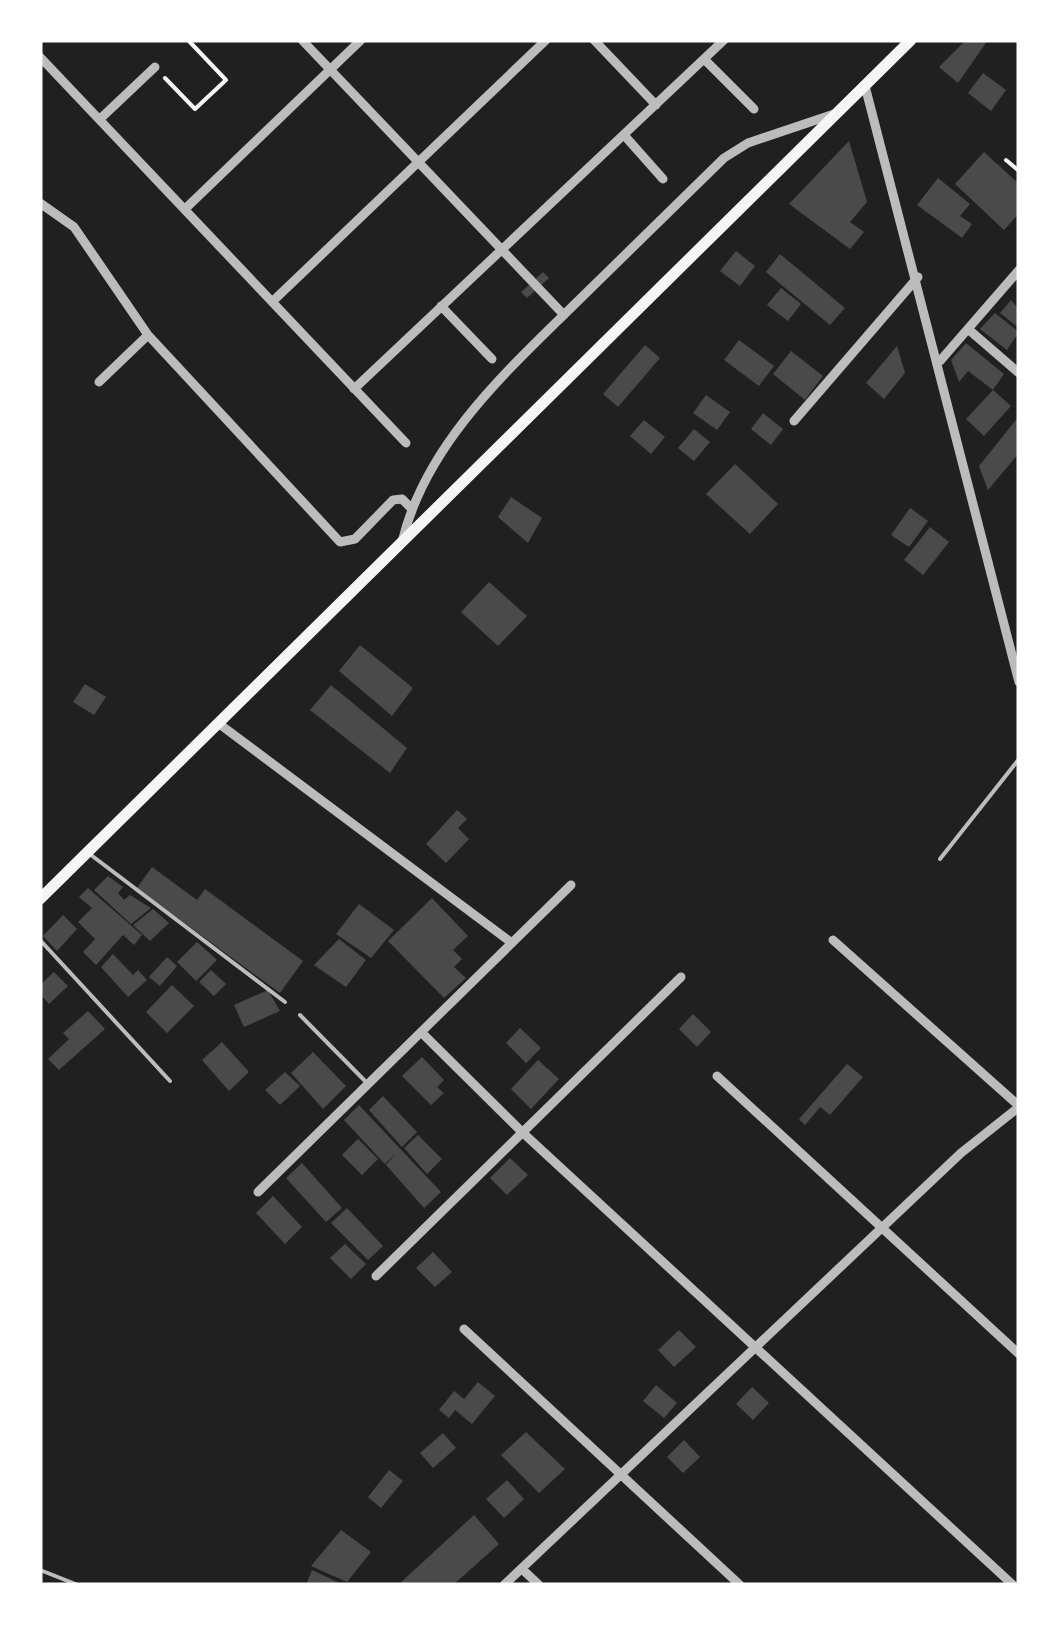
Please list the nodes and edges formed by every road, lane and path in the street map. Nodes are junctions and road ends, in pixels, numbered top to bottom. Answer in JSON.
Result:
{"nodes":[{"id":1,"x":188,"y":40,"type":"edge"},
{"id":2,"x":302,"y":40,"type":"edge"},
{"id":3,"x":361,"y":40,"type":"edge"},
{"id":4,"x":546,"y":40,"type":"edge"},
{"id":5,"x":594,"y":40,"type":"edge"},
{"id":6,"x":724,"y":40,"type":"edge"},
{"id":7,"x":912,"y":40,"type":"edge"},
{"id":8,"x":40,"y":57,"type":"edge"},
{"id":9,"x":704,"y":59,"type":"junction"},
{"id":10,"x":155,"y":67,"type":"joint"},
{"id":11,"x":330,"y":70,"type":"junction"},
{"id":12,"x":866,"y":86,"type":"junction"},
{"id":13,"x":656,"y":105,"type":"junction"},
{"id":14,"x":754,"y":109,"type":"dead end"},
{"id":15,"x":840,"y":112,"type":"junction"},
{"id":16,"x":100,"y":119,"type":"junction"},
{"id":17,"x":624,"y":135,"type":"junction"},
{"id":18,"x":1006,"y":160,"type":"dead end"},
{"id":19,"x":417,"y":161,"type":"junction"},
{"id":20,"x":1019,"y":172,"type":"edge"},
{"id":21,"x":663,"y":178,"type":"dead end"},
{"id":22,"x":40,"y":203,"type":"edge"},
{"id":23,"x":185,"y":209,"type":"junction"},
{"id":24,"x":501,"y":249,"type":"junction"},
{"id":25,"x":1019,"y":270,"type":"edge"},
{"id":26,"x":918,"y":277,"type":"junction"},
{"id":27,"x":273,"y":302,"type":"junction"},
{"id":28,"x":441,"y":306,"type":"junction"},
{"id":29,"x":564,"y":315,"type":"junction"},
{"id":30,"x":968,"y":329,"type":"junction"},
{"id":31,"x":148,"y":334,"type":"junction"},
{"id":32,"x":492,"y":358,"type":"dead end"},
{"id":33,"x":940,"y":361,"type":"junction"},
{"id":34,"x":1019,"y":374,"type":"edge"},
{"id":35,"x":99,"y":382,"type":"dead end"},
{"id":36,"x":354,"y":388,"type":"junction"},
{"id":37,"x":794,"y":421,"type":"dead end"},
{"id":38,"x":406,"y":444,"type":"dead end"},
{"id":39,"x":410,"y":507,"type":"junction"},
{"id":40,"x":402,"y":543,"type":"junction"},
{"id":41,"x":1019,"y":631,"type":"edge"},
{"id":42,"x":1011,"y":640,"type":"junction"},
{"id":43,"x":1019,"y":682,"type":"edge"},
{"id":44,"x":218,"y":723,"type":"junction"},
{"id":45,"x":1019,"y":760,"type":"edge"},
{"id":46,"x":87,"y":852,"type":"junction"},
{"id":47,"x":940,"y":859,"type":"dead end"},
{"id":48,"x":571,"y":885,"type":"dead end"},
{"id":49,"x":40,"y":899,"type":"edge"},
{"id":50,"x":40,"y":940,"type":"edge"},
{"id":51,"x":833,"y":940,"type":"dead end"},
{"id":52,"x":512,"y":943,"type":"junction"},
{"id":53,"x":681,"y":977,"type":"dead end"},
{"id":54,"x":285,"y":1002,"type":"dead end"},
{"id":55,"x":300,"y":1014,"type":"dead end"},
{"id":56,"x":421,"y":1032,"type":"junction"},
{"id":57,"x":717,"y":1076,"type":"dead end"},
{"id":58,"x":170,"y":1080,"type":"dead end"},
{"id":59,"x":368,"y":1084,"type":"junction"},
{"id":60,"x":1019,"y":1106,"type":"edge"},
{"id":61,"x":522,"y":1132,"type":"junction"},
{"id":62,"x":258,"y":1192,"type":"dead end"},
{"id":63,"x":883,"y":1229,"type":"junction"},
{"id":64,"x":376,"y":1276,"type":"dead end"},
{"id":65,"x":464,"y":1329,"type":"dead end"},
{"id":66,"x":759,"y":1348,"type":"junction"},
{"id":67,"x":1019,"y":1354,"type":"edge"},
{"id":68,"x":622,"y":1475,"type":"junction"},
{"id":69,"x":522,"y":1569,"type":"junction"},
{"id":70,"x":40,"y":1570,"type":"edge"},
{"id":71,"x":78,"y":1585,"type":"edge"},
{"id":72,"x":504,"y":1585,"type":"edge"},
{"id":73,"x":538,"y":1585,"type":"edge"},
{"id":74,"x":740,"y":1585,"type":"edge"},
{"id":75,"x":1013,"y":1585,"type":"edge"}],
"edges":[{"from":1,"to":10,"type":"path"},
{"from":2,"to":11,"type":"street"},
{"from":3,"to":11,"type":"street"},
{"from":4,"to":19,"type":"street"},
{"from":5,"to":13,"type":"street"},
{"from":6,"to":9,"type":"street"},
{"from":7,"to":12,"type":"main road"},
{"from":8,"to":16,"type":"street"},
{"from":9,"to":13,"type":"street"},
{"from":9,"to":14,"type":"street"},
{"from":10,"to":16,"type":"street"},
{"from":11,"to":19,"type":"street"},
{"from":11,"to":23,"type":"street"},
{"from":12,"to":15,"type":"main road"},
{"from":12,"to":26,"type":"street"},
{"from":13,"to":17,"type":"street"},
{"from":15,"to":29,"type":"street"},
{"from":15,"to":40,"type":"main road"},
{"from":16,"to":23,"type":"street"},
{"from":17,"to":21,"type":"street"},
{"from":17,"to":24,"type":"street"},
{"from":18,"to":20,"type":"path"},
{"from":19,"to":24,"type":"street"},
{"from":19,"to":27,"type":"street"},
{"from":22,"to":31,"type":"street"},
{"from":23,"to":27,"type":"street"},
{"from":24,"to":28,"type":"street"},
{"from":24,"to":29,"type":"street"},
{"from":25,"to":30,"type":"street"},
{"from":26,"to":33,"type":"street"},
{"from":26,"to":37,"type":"street"},
{"from":27,"to":36,"type":"street"},
{"from":28,"to":32,"type":"street"},
{"from":28,"to":36,"type":"street"},
{"from":29,"to":39,"type":"street"},
{"from":30,"to":33,"type":"street"},
{"from":30,"to":34,"type":"street"},
{"from":31,"to":35,"type":"street"},
{"from":31,"to":39,"type":"street"},
{"from":33,"to":42,"type":"street"},
{"from":36,"to":38,"type":"street"},
{"from":39,"to":40,"type":"street"},
{"from":40,"to":44,"type":"main road"},
{"from":41,"to":42,"type":"street"},
{"from":42,"to":43,"type":"street"},
{"from":44,"to":46,"type":"main road"},
{"from":44,"to":52,"type":"street"},
{"from":45,"to":47,"type":"lane"},
{"from":46,"to":49,"type":"main road"},
{"from":46,"to":54,"type":"lane"},
{"from":48,"to":52,"type":"street"},
{"from":50,"to":58,"type":"lane"},
{"from":51,"to":60,"type":"street"},
{"from":52,"to":56,"type":"street"},
{"from":53,"to":61,"type":"street"},
{"from":55,"to":59,"type":"lane"},
{"from":56,"to":59,"type":"street"},
{"from":56,"to":61,"type":"street"},
{"from":57,"to":63,"type":"street"},
{"from":59,"to":62,"type":"street"},
{"from":60,"to":63,"type":"street"},
{"from":61,"to":64,"type":"street"},
{"from":61,"to":66,"type":"street"},
{"from":63,"to":66,"type":"street"},
{"from":63,"to":67,"type":"street"},
{"from":65,"to":68,"type":"street"},
{"from":66,"to":68,"type":"street"},
{"from":66,"to":75,"type":"street"},
{"from":68,"to":69,"type":"street"},
{"from":68,"to":74,"type":"street"},
{"from":69,"to":72,"type":"street"},
{"from":69,"to":73,"type":"street"},
{"from":70,"to":71,"type":"lane"}]}
